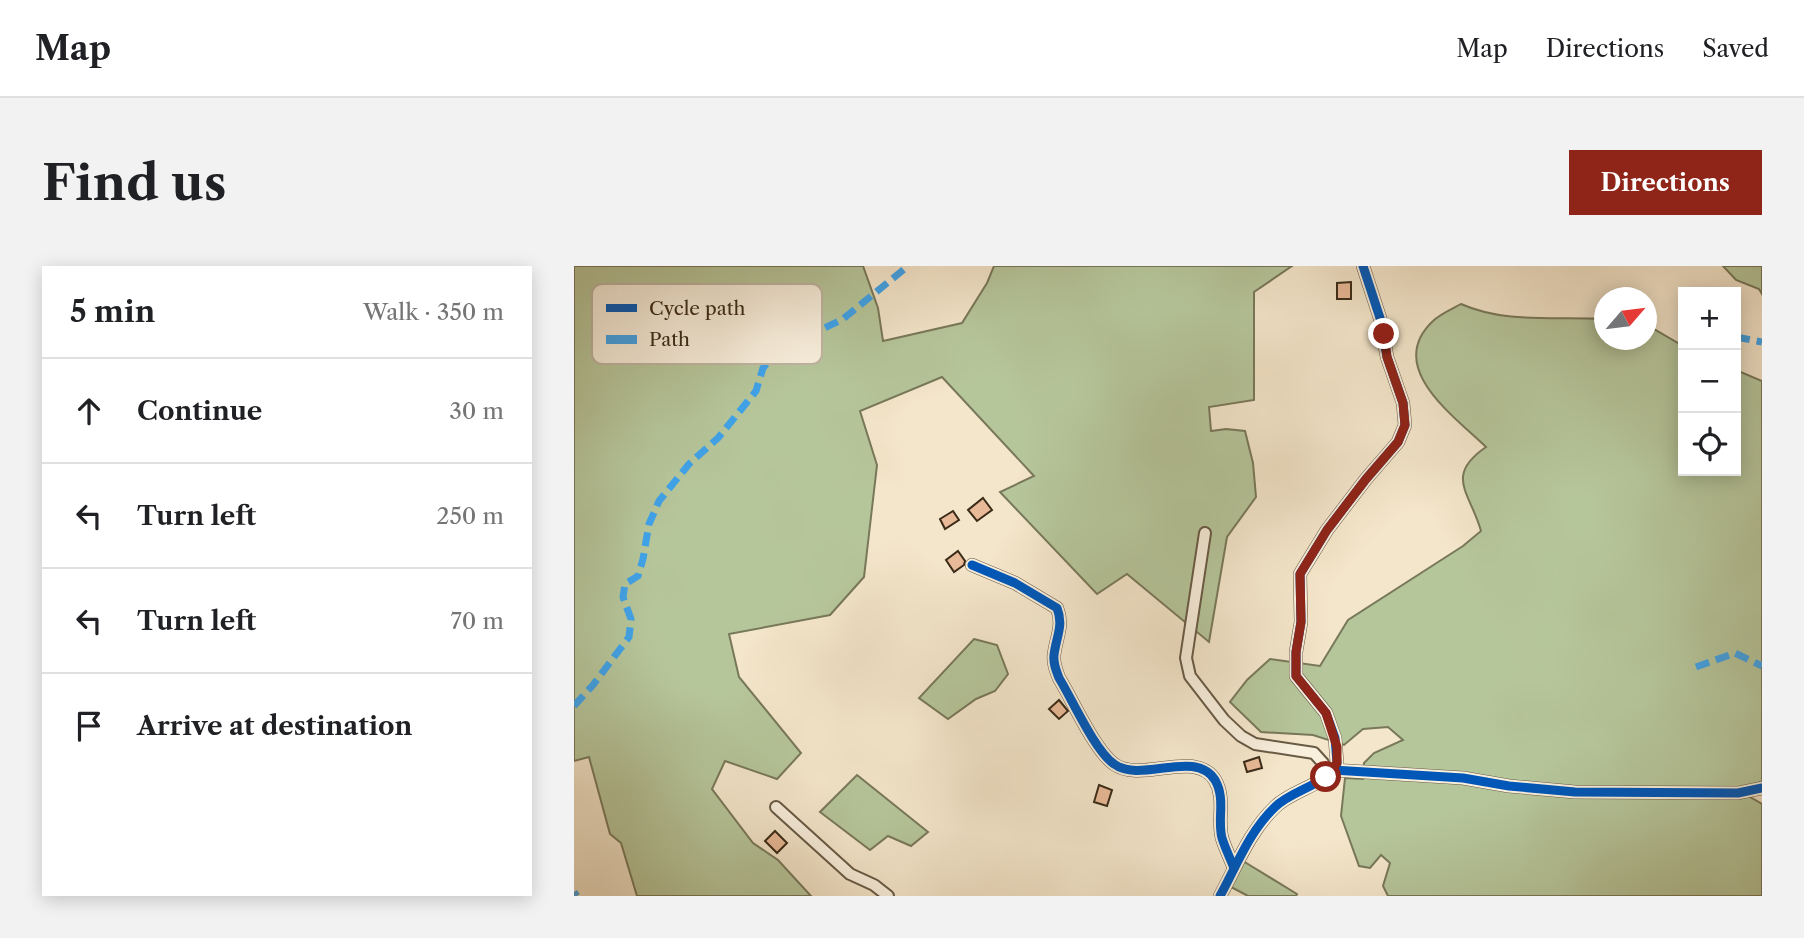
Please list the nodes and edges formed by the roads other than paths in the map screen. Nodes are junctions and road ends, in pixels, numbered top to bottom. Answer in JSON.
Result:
{"nodes":[{"id":1,"x":1363,"y":266,"type":"edge"},
{"id":2,"x":1205,"y":533,"type":"dead end"},
{"id":3,"x":972,"y":565,"type":"dead end"},
{"id":4,"x":1329,"y":774,"type":"junction"},
{"id":5,"x":1762,"y":788,"type":"edge"},
{"id":6,"x":776,"y":807,"type":"dead end"},
{"id":7,"x":1234,"y":868,"type":"junction"},
{"id":8,"x":888,"y":896,"type":"edge"},
{"id":9,"x":1220,"y":896,"type":"edge"}],
"edges":[{"from":1,"to":4,"type":"street"},
{"from":2,"to":4,"type":"street"},
{"from":3,"to":7,"type":"street"},
{"from":4,"to":5,"type":"street"},
{"from":4,"to":7,"type":"street"},
{"from":6,"to":8,"type":"street"},
{"from":7,"to":9,"type":"street"}]}
